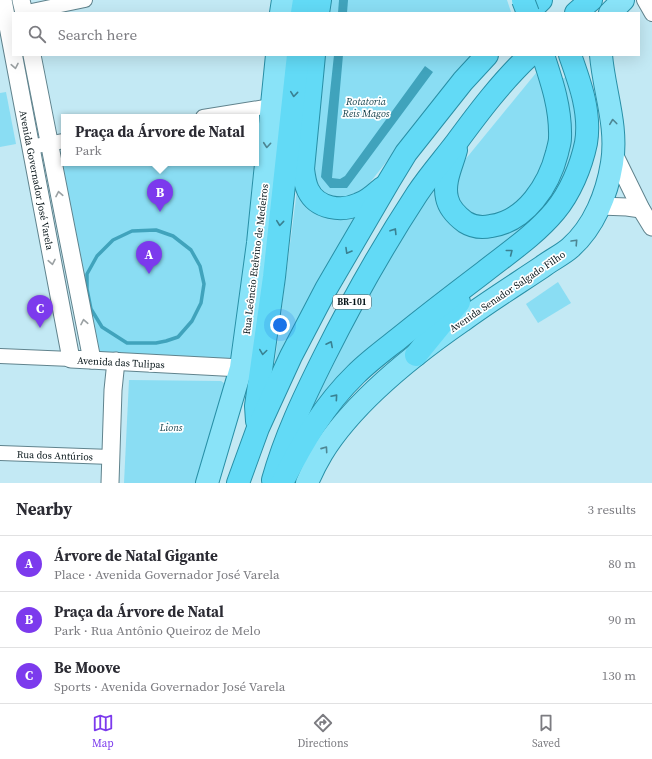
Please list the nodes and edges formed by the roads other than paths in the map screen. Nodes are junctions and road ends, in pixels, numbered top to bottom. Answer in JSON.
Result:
{"nodes":[{"id":1,"x":85,"y":0,"type":"edge"},
{"id":2,"x":283,"y":0,"type":"edge"},
{"id":3,"x":304,"y":0,"type":"edge"},
{"id":4,"x":320,"y":0,"type":"edge"},
{"id":5,"x":523,"y":0,"type":"edge"},
{"id":6,"x":541,"y":0,"type":"edge"},
{"id":7,"x":549,"y":0,"type":"edge"},
{"id":8,"x":591,"y":0,"type":"edge"},
{"id":9,"x":623,"y":0,"type":"edge"},
{"id":10,"x":644,"y":0,"type":"edge"},
{"id":11,"x":12,"y":9,"type":"edge"},
{"id":12,"x":281,"y":12,"type":"edge"},
{"id":13,"x":302,"y":12,"type":"edge"},
{"id":14,"x":318,"y":12,"type":"edge"},
{"id":15,"x":528,"y":12,"type":"edge"},
{"id":16,"x":529,"y":12,"type":"edge"},
{"id":17,"x":554,"y":12,"type":"edge"},
{"id":18,"x":577,"y":12,"type":"edge"},
{"id":19,"x":611,"y":12,"type":"edge"},
{"id":20,"x":652,"y":14,"type":"edge"},
{"id":21,"x":18,"y":56,"type":"edge"},
{"id":22,"x":32,"y":56,"type":"edge"},
{"id":23,"x":277,"y":56,"type":"edge"},
{"id":24,"x":298,"y":56,"type":"edge"},
{"id":25,"x":314,"y":56,"type":"edge"},
{"id":26,"x":486,"y":56,"type":"edge"},
{"id":27,"x":529,"y":56,"type":"edge"},
{"id":28,"x":543,"y":56,"type":"edge"},
{"id":29,"x":570,"y":56,"type":"edge"},
{"id":30,"x":601,"y":56,"type":"edge"},
{"id":31,"x":271,"y":106,"type":"junction"},
{"id":32,"x":222,"y":114,"type":"edge"},
{"id":33,"x":461,"y":136,"type":"junction"},
{"id":34,"x":57,"y":142,"type":"edge"},
{"id":35,"x":30,"y":147,"type":"junction"},
{"id":36,"x":613,"y":152,"type":"junction"},
{"id":37,"x":388,"y":181,"type":"junction"},
{"id":38,"x":600,"y":206,"type":"junction"},
{"id":39,"x":641,"y":209,"type":"junction"},
{"id":40,"x":652,"y":227,"type":"edge"},
{"id":41,"x":482,"y":273,"type":"junction"},
{"id":42,"x":416,"y":355,"type":"junction"},
{"id":43,"x":0,"y":356,"type":"edge"},
{"id":44,"x":71,"y":359,"type":"junction"},
{"id":45,"x":92,"y":360,"type":"junction"},
{"id":46,"x":116,"y":361,"type":"junction"},
{"id":47,"x":241,"y":368,"type":"junction"},
{"id":48,"x":258,"y":428,"type":"junction"},
{"id":49,"x":0,"y":453,"type":"edge"},
{"id":50,"x":111,"y":457,"type":"junction"},
{"id":51,"x":110,"y":483,"type":"edge"},
{"id":52,"x":207,"y":483,"type":"edge"},
{"id":53,"x":238,"y":483,"type":"edge"},
{"id":54,"x":272,"y":483,"type":"edge"},
{"id":55,"x":282,"y":483,"type":"edge"},
{"id":56,"x":307,"y":483,"type":"edge"}],
"edges":[{"from":1,"to":11,"type":"street"},
{"from":2,"to":12,"type":"main road"},
{"from":3,"to":13,"type":"highway"},
{"from":4,"to":14,"type":"highway"},
{"from":5,"to":15,"type":"highway","bridge":true},
{"from":6,"to":16,"type":"highway"},
{"from":7,"to":17,"type":"highway"},
{"from":8,"to":18,"type":"highway"},
{"from":9,"to":19,"type":"main road"},
{"from":10,"to":20,"type":"street"},
{"from":21,"to":35,"type":"street","name":"Avenida Governador José Varela","one_way":true},
{"from":22,"to":34,"type":"street","name":"Avenida Governador José Varela"},
{"from":23,"to":31,"type":"main road","name":"Rua Leôncio Etelvino de Medeiros"},
{"from":24,"to":48,"type":"highway","one_way":true},
{"from":25,"to":37,"type":"highway"},
{"from":26,"to":37,"type":"highway","number":"BR-101"},
{"from":27,"to":33,"type":"highway","number":"BR-101"},
{"from":28,"to":33,"type":"highway"},
{"from":41,"to":29,"type":"highway","one_way":true},
{"from":36,"to":30,"type":"main road","name":"Avenida Senador Salgado Filho","one_way":true},
{"from":31,"to":32,"type":"street"},
{"from":31,"to":47,"type":"main road","name":"Rua Leôncio Etelvino de Medeiros","one_way":true},
{"from":54,"to":33,"type":"highway","number":"BR-101","one_way":true},
{"from":34,"to":35,"type":"street"},
{"from":45,"to":34,"type":"street","name":"Avenida Governador José Varela","one_way":true},
{"from":35,"to":44,"type":"street","name":"Avenida Governador José Varela","one_way":true},
{"from":36,"to":38,"type":"main road","name":"Avenida Senador Salgado Filho"},
{"from":36,"to":39,"type":"street"},
{"from":37,"to":48,"type":"highway","number":"BR-101","one_way":true},
{"from":38,"to":39,"type":"street"},
{"from":42,"to":38,"type":"main road","name":"Avenida Senador Salgado Filho","one_way":true},
{"from":39,"to":40,"type":"street"},
{"from":41,"to":42,"type":"highway"},
{"from":55,"to":41,"type":"highway","one_way":true},
{"from":56,"to":42,"type":"main road","name":"Avenida Senador Salgado Filho","one_way":true},
{"from":43,"to":44,"type":"street","name":"Avenida das Tulipas"},
{"from":44,"to":45,"type":"street","name":"Avenida das Tulipas"},
{"from":45,"to":46,"type":"street","name":"Avenida das Tulipas"},
{"from":46,"to":47,"type":"street","name":"Avenida das Tulipas"},
{"from":46,"to":50,"type":"street"},
{"from":47,"to":52,"type":"main road"},
{"from":48,"to":53,"type":"highway","number":"BR-101"},
{"from":49,"to":50,"type":"street","name":"Rua dos Antúrios"},
{"from":50,"to":51,"type":"street"}]}
